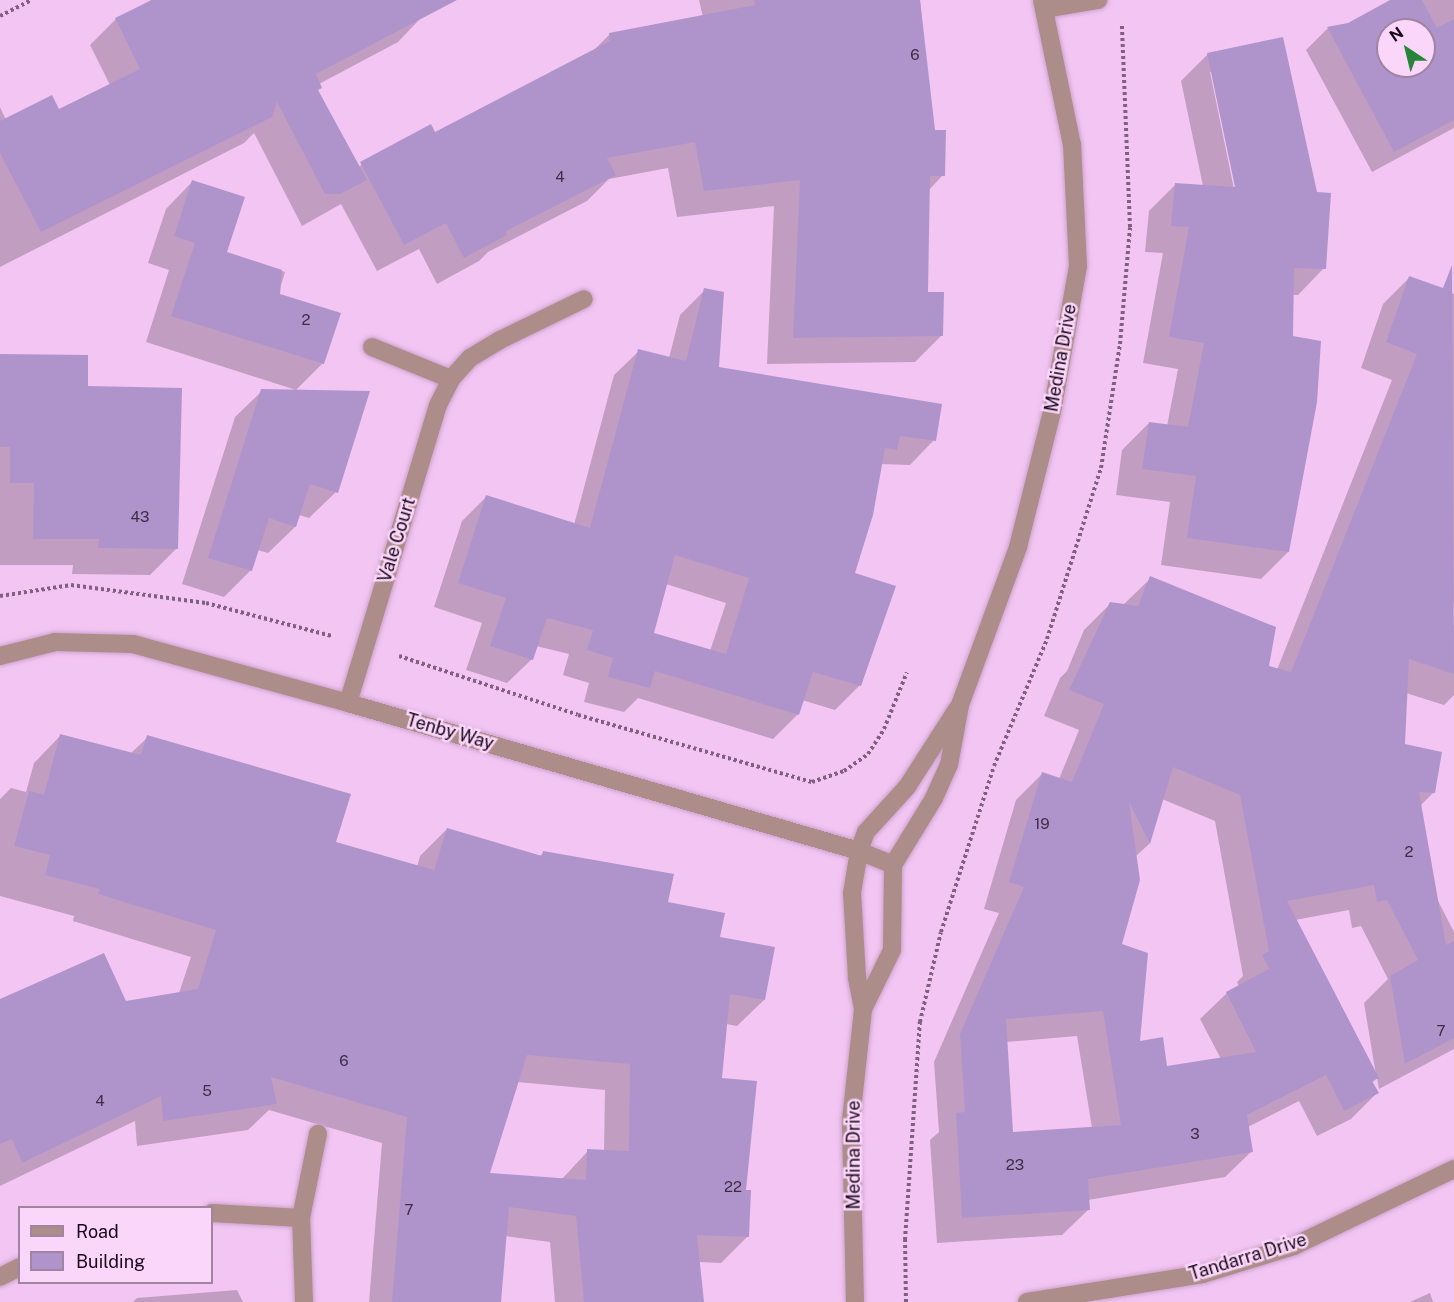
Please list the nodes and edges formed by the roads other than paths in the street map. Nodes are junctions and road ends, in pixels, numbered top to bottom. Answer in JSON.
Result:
{"nodes":[{"id":1,"x":1098,"y":0,"type":"edge"},
{"id":2,"x":1044,"y":5,"type":"edge"},
{"id":3,"x":584,"y":299,"type":"dead end"},
{"id":4,"x":372,"y":346,"type":"dead end"},
{"id":5,"x":451,"y":379,"type":"junction"},
{"id":6,"x":0,"y":656,"type":"edge"},
{"id":7,"x":348,"y":703,"type":"junction"},
{"id":8,"x":960,"y":705,"type":"junction"},
{"id":9,"x":859,"y":851,"type":"junction"},
{"id":10,"x":893,"y":865,"type":"junction"},
{"id":11,"x":863,"y":1009,"type":"junction"},
{"id":12,"x":318,"y":1134,"type":"dead end"},
{"id":13,"x":1454,"y":1169,"type":"edge"},
{"id":14,"x":213,"y":1213,"type":"edge"},
{"id":15,"x":301,"y":1218,"type":"junction"},
{"id":16,"x":18,"y":1267,"type":"edge"},
{"id":17,"x":0,"y":1277,"type":"edge"},
{"id":18,"x":304,"y":1302,"type":"edge"},
{"id":19,"x":855,"y":1302,"type":"edge"},
{"id":20,"x":1027,"y":1302,"type":"edge"}],
"edges":[{"from":1,"to":2,"type":"street"},
{"from":2,"to":8,"type":"street","name":"Medina Drive"},
{"from":3,"to":5,"type":"street","name":"Vale Court"},
{"from":4,"to":5,"type":"street"},
{"from":5,"to":7,"type":"street","name":"Vale Court"},
{"from":6,"to":7,"type":"street","name":"Tenby Way"},
{"from":7,"to":9,"type":"street","name":"Tenby Way"},
{"from":8,"to":9,"type":"street","name":"Medina Drive"},
{"from":8,"to":10,"type":"street","name":"Medina Drive"},
{"from":9,"to":10,"type":"street","name":"Tenby Way"},
{"from":9,"to":11,"type":"street","name":"Medina Drive"},
{"from":10,"to":11,"type":"street","name":"Medina Drive"},
{"from":11,"to":19,"type":"street","name":"Medina Drive"},
{"from":12,"to":15,"type":"street"},
{"from":13,"to":20,"type":"street","name":"Tandarra Drive"},
{"from":14,"to":15,"type":"street"},
{"from":15,"to":18,"type":"street"},
{"from":16,"to":17,"type":"street"}]}
